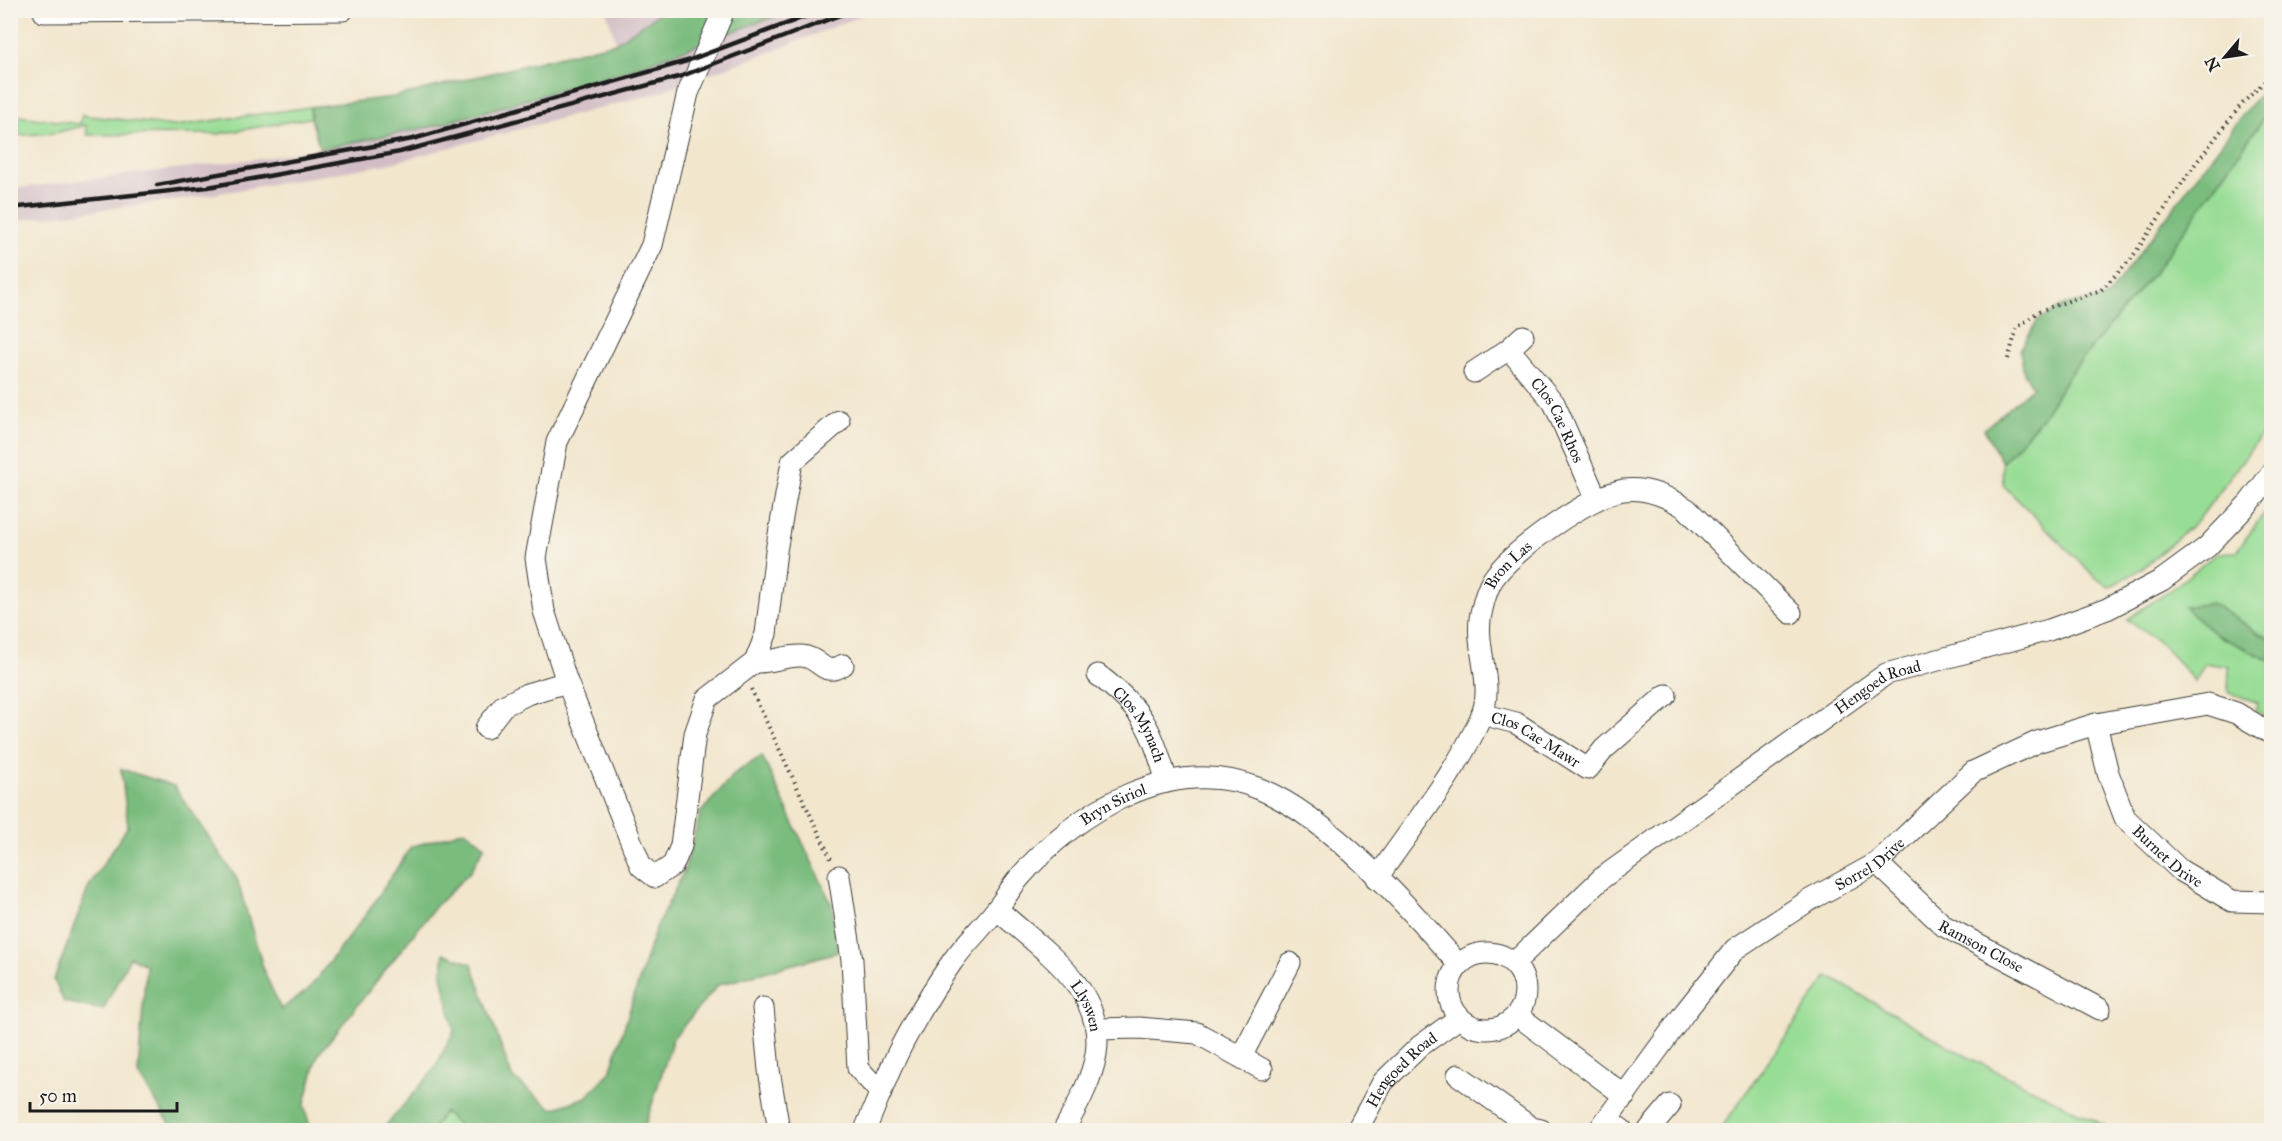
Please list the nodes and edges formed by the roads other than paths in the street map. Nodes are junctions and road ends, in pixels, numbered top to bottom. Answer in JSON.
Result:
{"nodes":[{"id":1,"x":343,"y":10,"type":"edge"},
{"id":2,"x":724,"y":10,"type":"edge"},
{"id":3,"x":167,"y":11,"type":"edge"},
{"id":4,"x":44,"y":12,"type":"dead end"},
{"id":5,"x":1474,"y":372,"type":"dead end"},
{"id":6,"x":839,"y":421,"type":"dead end"},
{"id":7,"x":2271,"y":472,"type":"edge"},
{"id":8,"x":1596,"y":498,"type":"junction"},
{"id":9,"x":1791,"y":613,"type":"dead end"},
{"id":10,"x":843,"y":664,"type":"dead end"},
{"id":11,"x":750,"y":666,"type":"junction"},
{"id":12,"x":1098,"y":675,"type":"dead end"},
{"id":13,"x":567,"y":682,"type":"junction"},
{"id":14,"x":1666,"y":695,"type":"dead end"},
{"id":15,"x":1482,"y":714,"type":"junction"},
{"id":16,"x":2096,"y":724,"type":"junction"},
{"id":17,"x":486,"y":728,"type":"dead end"},
{"id":18,"x":2271,"y":734,"type":"edge"},
{"id":19,"x":1167,"y":782,"type":"junction"},
{"id":20,"x":1877,"y":863,"type":"junction"},
{"id":21,"x":839,"y":876,"type":"road end"},
{"id":22,"x":1377,"y":878,"type":"junction"},
{"id":23,"x":2271,"y":902,"type":"edge"},
{"id":24,"x":997,"y":909,"type":"junction"},
{"id":25,"x":1290,"y":963,"type":"dead end"},
{"id":26,"x":1514,"y":963,"type":"junction"},
{"id":27,"x":1459,"y":965,"type":"junction"},
{"id":28,"x":763,"y":1008,"type":"dead end"},
{"id":29,"x":2100,"y":1009,"type":"dead end"},
{"id":30,"x":1517,"y":1015,"type":"junction"},
{"id":31,"x":1459,"y":1018,"type":"junction"},
{"id":32,"x":1097,"y":1029,"type":"junction"},
{"id":33,"x":1241,"y":1057,"type":"junction"},
{"id":34,"x":1262,"y":1069,"type":"dead end"},
{"id":35,"x":1458,"y":1075,"type":"dead end"},
{"id":36,"x":881,"y":1093,"type":"junction"},
{"id":37,"x":1625,"y":1096,"type":"junction"},
{"id":38,"x":1671,"y":1105,"type":"dead end"},
{"id":39,"x":1610,"y":1127,"type":"edge"},
{"id":40,"x":779,"y":1131,"type":"edge"},
{"id":41,"x":865,"y":1131,"type":"edge"},
{"id":42,"x":1064,"y":1131,"type":"edge"},
{"id":43,"x":1357,"y":1131,"type":"edge"},
{"id":44,"x":1541,"y":1131,"type":"edge"},
{"id":45,"x":1649,"y":1131,"type":"edge"}],
"edges":[{"from":1,"to":3,"type":"street"},
{"from":2,"to":13,"type":"street"},
{"from":3,"to":4,"type":"street"},
{"from":5,"to":8,"type":"street","name":"Clos Cae Rhos"},
{"from":6,"to":11,"type":"street"},
{"from":7,"to":26,"type":"street","name":"Hengoed Road"},
{"from":8,"to":9,"type":"street","name":"Bron Las"},
{"from":8,"to":15,"type":"street","name":"Bron Las"},
{"from":10,"to":11,"type":"street"},
{"from":11,"to":13,"type":"street"},
{"from":12,"to":19,"type":"street","name":"Clos Mynach"},
{"from":13,"to":17,"type":"street"},
{"from":14,"to":15,"type":"street","name":"Clos Cae Mawr"},
{"from":15,"to":22,"type":"street","name":"Bron Las"},
{"from":16,"to":18,"type":"street","name":"Sorrel Drive"},
{"from":16,"to":20,"type":"street","name":"Sorrel Drive"},
{"from":16,"to":23,"type":"street","name":"Burnet Drive"},
{"from":19,"to":22,"type":"street","name":"Bryn Siriol"},
{"from":19,"to":24,"type":"street","name":"Bryn Siriol"},
{"from":20,"to":29,"type":"street","name":"Ramson Close"},
{"from":20,"to":37,"type":"street","name":"Sorrel Drive"},
{"from":21,"to":36,"type":"street"},
{"from":22,"to":27,"type":"street","name":"Bryn Siriol"},
{"from":24,"to":32,"type":"street","name":"Llyswen"},
{"from":24,"to":36,"type":"street","name":"Bryn Siriol"},
{"from":25,"to":33,"type":"street"},
{"from":26,"to":27,"type":"street"},
{"from":26,"to":30,"type":"street"},
{"from":27,"to":31,"type":"street"},
{"from":28,"to":40,"type":"street"},
{"from":30,"to":31,"type":"street"},
{"from":30,"to":37,"type":"street"},
{"from":31,"to":43,"type":"street","name":"Hengoed Road"},
{"from":32,"to":33,"type":"street"},
{"from":32,"to":42,"type":"street","name":"Llyswen"},
{"from":33,"to":34,"type":"street"},
{"from":35,"to":44,"type":"street"},
{"from":36,"to":41,"type":"street","name":"Bryn Siriol"},
{"from":37,"to":39,"type":"street","name":"Sorrel Drive"},
{"from":38,"to":45,"type":"street"}]}
